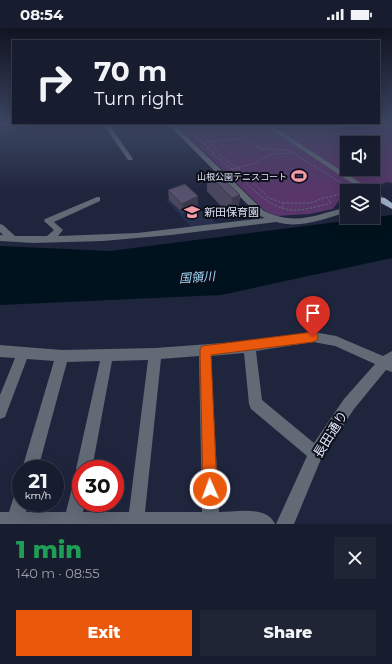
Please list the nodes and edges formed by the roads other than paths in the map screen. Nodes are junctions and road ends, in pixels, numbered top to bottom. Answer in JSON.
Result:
{"nodes":[{"id":1,"x":122,"y":147,"type":"edge"},
{"id":2,"x":194,"y":147,"type":"edge"},
{"id":3,"x":302,"y":147,"type":"edge"},
{"id":4,"x":130,"y":159,"type":"dead end"},
{"id":5,"x":358,"y":184,"type":"edge"},
{"id":6,"x":392,"y":197,"type":"edge"},
{"id":7,"x":97,"y":198,"type":"dead end"},
{"id":8,"x":382,"y":200,"type":"joint"},
{"id":9,"x":392,"y":207,"type":"edge"},
{"id":10,"x":340,"y":211,"type":"edge"},
{"id":11,"x":273,"y":220,"type":"junction"},
{"id":12,"x":1,"y":232,"type":"edge"},
{"id":13,"x":50,"y":239,"type":"junction"},
{"id":14,"x":249,"y":346,"type":"junction"},
{"id":15,"x":206,"y":350,"type":"junction"},
{"id":16,"x":0,"y":352,"type":"edge"},
{"id":17,"x":23,"y":354,"type":"junction"},
{"id":18,"x":155,"y":354,"type":"junction"},
{"id":19,"x":107,"y":355,"type":"junction"},
{"id":20,"x":62,"y":356,"type":"junction"},
{"id":21,"x":390,"y":361,"type":"edge"},
{"id":22,"x":0,"y":412,"type":"edge"},
{"id":23,"x":316,"y":454,"type":"junction"},
{"id":24,"x":33,"y":460,"type":"edge"},
{"id":25,"x":86,"y":460,"type":"edge"},
{"id":26,"x":12,"y":511,"type":"edge"},
{"id":27,"x":75,"y":512,"type":"edge"},
{"id":28,"x":136,"y":520,"type":"junction"},
{"id":29,"x":211,"y":520,"type":"junction"},
{"id":30,"x":4,"y":521,"type":"edge"},
{"id":31,"x":73,"y":521,"type":"junction"},
{"id":32,"x":165,"y":522,"type":"edge"},
{"id":33,"x":266,"y":524,"type":"edge"},
{"id":34,"x":285,"y":524,"type":"edge"}],
"edges":[{"from":1,"to":4,"type":"street"},
{"from":2,"to":11,"type":"street"},
{"from":3,"to":5,"type":"street"},
{"from":6,"to":8,"type":"main road"},
{"from":7,"to":13,"type":"street"},
{"from":8,"to":9,"type":"main road"},
{"from":10,"to":11,"type":"street"},
{"from":11,"to":13,"type":"street"},
{"from":12,"to":13,"type":"street"},
{"from":14,"to":15,"type":"street"},
{"from":14,"to":21,"type":"street"},
{"from":14,"to":23,"type":"street"},
{"from":15,"to":18,"type":"street"},
{"from":15,"to":29,"type":"street"},
{"from":16,"to":17,"type":"street"},
{"from":17,"to":20,"type":"street"},
{"from":17,"to":22,"type":"street"},
{"from":18,"to":19,"type":"street"},
{"from":18,"to":28,"type":"street"},
{"from":19,"to":20,"type":"street"},
{"from":19,"to":25,"type":"street"},
{"from":20,"to":24,"type":"street"},
{"from":21,"to":23,"type":"street","name":"長田通り"},
{"from":23,"to":34,"type":"street","name":"長田通り"},
{"from":26,"to":30,"type":"street"},
{"from":27,"to":31,"type":"street"},
{"from":28,"to":31,"type":"street"},
{"from":28,"to":32,"type":"street"},
{"from":29,"to":32,"type":"street"},
{"from":29,"to":33,"type":"street"},
{"from":30,"to":31,"type":"street"}]}
